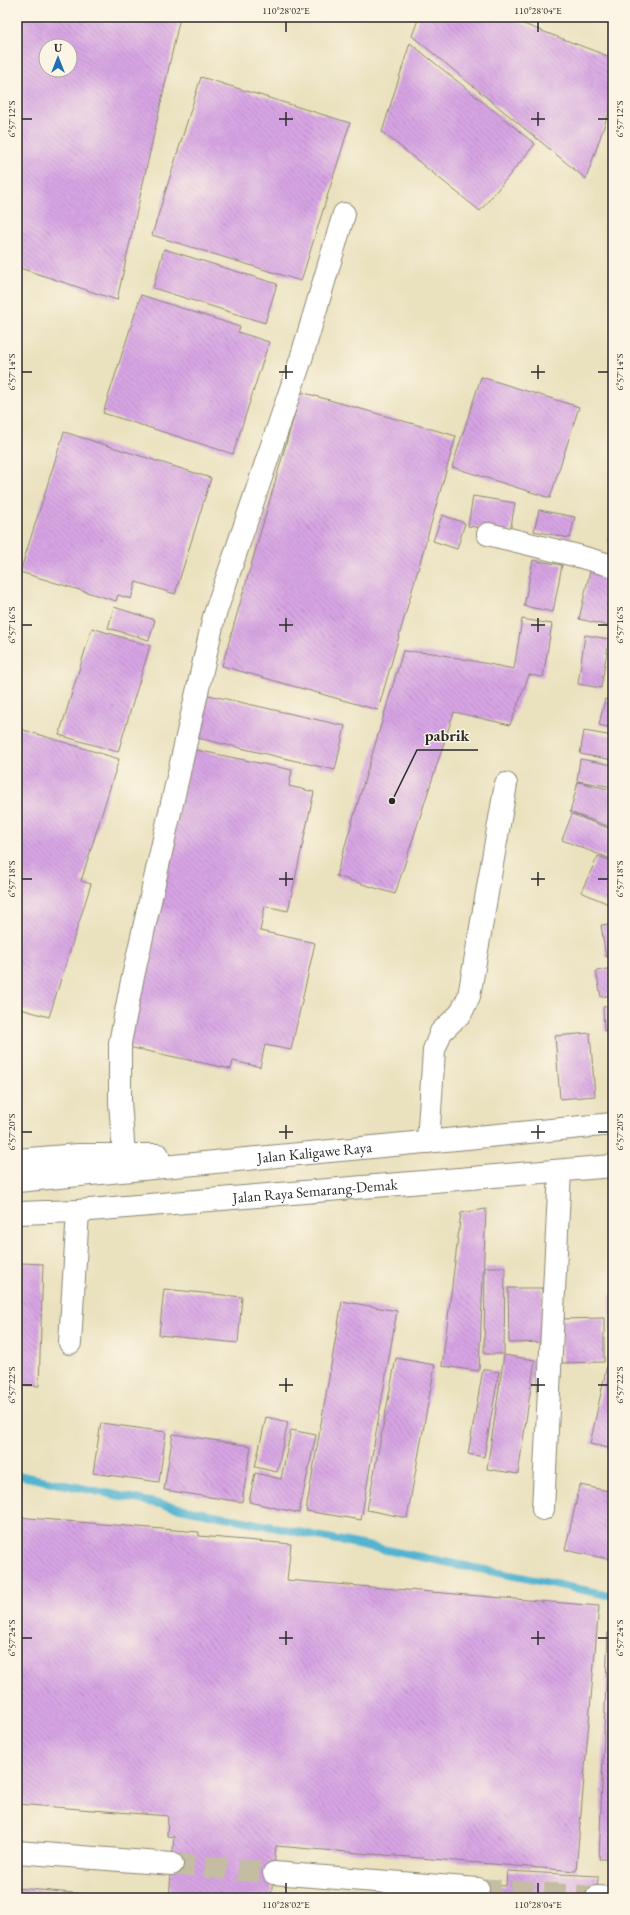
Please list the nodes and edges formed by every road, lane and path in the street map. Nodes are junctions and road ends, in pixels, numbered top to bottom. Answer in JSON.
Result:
{"nodes":[{"id":1,"x":344,"y":214,"type":"dead end"},
{"id":2,"x":488,"y":534,"type":"dead end"},
{"id":3,"x":613,"y":566,"type":"edge"},
{"id":4,"x":506,"y":784,"type":"dead end"},
{"id":5,"x":429,"y":1123,"type":"junction"},
{"id":6,"x":613,"y":1124,"type":"edge"},
{"id":7,"x":124,"y":1154,"type":"junction"},
{"id":8,"x":250,"y":1158,"type":"junction"},
{"id":9,"x":17,"y":1160,"type":"edge"},
{"id":10,"x":613,"y":1166,"type":"edge"},
{"id":11,"x":560,"y":1172,"type":"junction"},
{"id":12,"x":17,"y":1181,"type":"edge"},
{"id":13,"x":78,"y":1210,"type":"junction"},
{"id":14,"x":17,"y":1213,"type":"edge"},
{"id":15,"x":70,"y":1343,"type":"dead end"},
{"id":16,"x":543,"y":1509,"type":"dead end"},
{"id":17,"x":17,"y":1852,"type":"edge"},
{"id":18,"x":172,"y":1864,"type":"tunnel mouth"},
{"id":19,"x":274,"y":1873,"type":"tunnel mouth"},
{"id":20,"x":478,"y":1889,"type":"tunnel mouth"}],
"edges":[{"from":1,"to":7,"type":"main road"},
{"from":2,"to":3,"type":"main road"},
{"from":4,"to":5,"type":"main road"},
{"from":5,"to":6,"type":"main road","name":"Jalan Kaligawe Raya"},
{"from":5,"to":8,"type":"main road","name":"Jalan Kaligawe Raya"},
{"from":7,"to":8,"type":"main road"},
{"from":7,"to":9,"type":"main road"},
{"from":8,"to":12,"type":"main road","name":"Jalan Kaligawe Raya"},
{"from":10,"to":11,"type":"main road","name":"Jalan Raya Semarang-Demak"},
{"from":11,"to":13,"type":"main road","name":"Jalan Raya Semarang-Demak"},
{"from":11,"to":16,"type":"main road"},
{"from":13,"to":14,"type":"main road","name":"Jalan Raya Semarang-Demak"},
{"from":13,"to":15,"type":"main road"},
{"from":17,"to":18,"type":"main road"},
{"from":19,"to":20,"type":"main road"}]}
